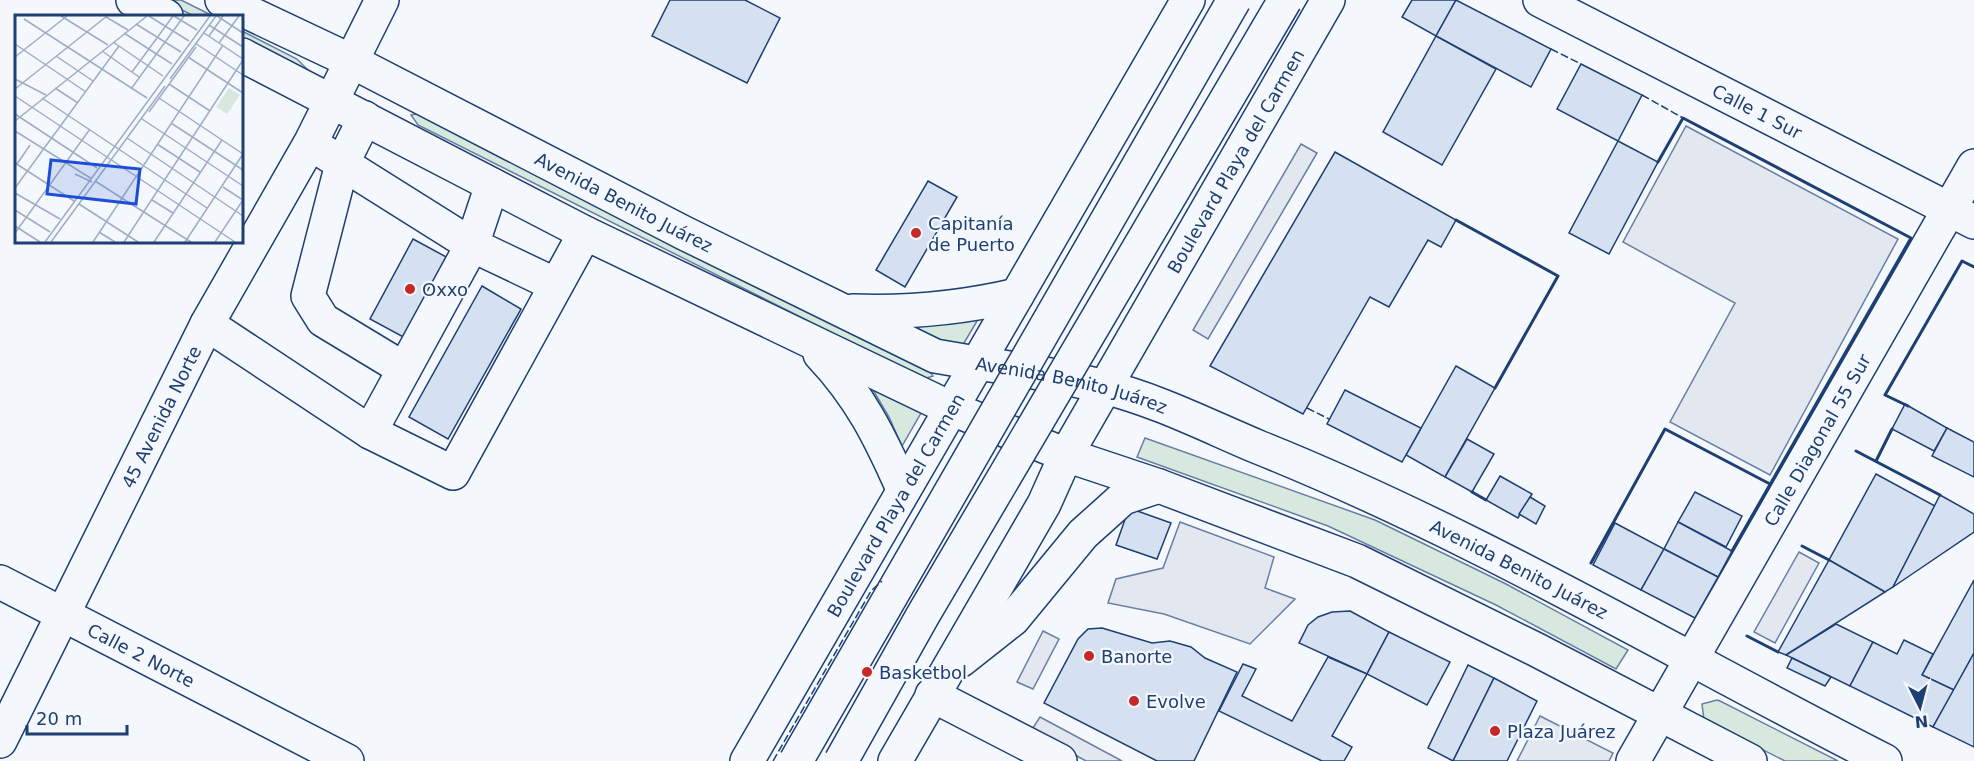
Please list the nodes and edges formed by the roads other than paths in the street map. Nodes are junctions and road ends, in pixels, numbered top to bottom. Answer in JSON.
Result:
{"nodes":[{"id":1,"x":133,"y":0,"type":"edge"},
{"id":2,"x":222,"y":0,"type":"edge"},
{"id":3,"x":382,"y":0,"type":"edge"},
{"id":4,"x":1188,"y":0,"type":"edge"},
{"id":5,"x":1234,"y":0,"type":"edge"},
{"id":6,"x":1285,"y":0,"type":"edge"},
{"id":7,"x":1328,"y":0,"type":"edge"},
{"id":8,"x":1540,"y":0,"type":"edge"},
{"id":9,"x":164,"y":15,"type":"edge"},
{"id":10,"x":243,"y":56,"type":"edge"},
{"id":11,"x":351,"y":61,"type":"junction"},
{"id":12,"x":331,"y":100,"type":"junction"},
{"id":13,"x":364,"y":118,"type":"junction"},
{"id":14,"x":310,"y":142,"type":"junction"},
{"id":15,"x":342,"y":164,"type":"junction"},
{"id":16,"x":1974,"y":166,"type":"edge"},
{"id":17,"x":492,"y":185,"type":"junction"},
{"id":18,"x":1962,"y":216,"type":"edge"},
{"id":19,"x":585,"y":233,"type":"junction"},
{"id":20,"x":472,"y":245,"type":"junction"},
{"id":21,"x":556,"y":285,"type":"junction"},
{"id":22,"x":1017,"y":295,"type":"junction"},
{"id":23,"x":842,"y":311,"type":"junction"},
{"id":24,"x":207,"y":324,"type":"junction"},
{"id":25,"x":809,"y":342,"type":"junction"},
{"id":26,"x":976,"y":363,"type":"junction"},
{"id":27,"x":404,"y":369,"type":"junction"},
{"id":28,"x":1106,"y":387,"type":"junction"},
{"id":29,"x":950,"y":408,"type":"junction"},
{"id":30,"x":369,"y":432,"type":"junction"},
{"id":31,"x":1066,"y":455,"type":"junction"},
{"id":32,"x":1159,"y":486,"type":"junction"},
{"id":33,"x":903,"y":489,"type":"junction"},
{"id":34,"x":0,"y":582,"type":"edge"},
{"id":35,"x":64,"y":614,"type":"junction"},
{"id":36,"x":1690,"y":660,"type":"junction"},
{"id":37,"x":939,"y":683,"type":"junction"},
{"id":38,"x":1659,"y":714,"type":"junction"},
{"id":39,"x":0,"y":741,"type":"edge"},
{"id":40,"x":347,"y":761,"type":"edge"},
{"id":41,"x":747,"y":761,"type":"edge"},
{"id":42,"x":796,"y":761,"type":"edge"},
{"id":43,"x":841,"y":761,"type":"edge"},
{"id":44,"x":895,"y":761,"type":"edge"},
{"id":45,"x":1060,"y":761,"type":"edge"},
{"id":46,"x":1633,"y":761,"type":"edge"},
{"id":47,"x":1750,"y":761,"type":"edge"},
{"id":48,"x":1885,"y":761,"type":"edge"}],
"edges":[{"from":1,"to":9,"type":"main road"},
{"from":2,"to":11,"type":"main road","name":"Avenida Benito Juárez"},
{"from":3,"to":11,"type":"main road","name":"45 Avenida Norte"},
{"from":4,"to":22,"type":"main road","name":"Boulevard Playa del Carmen"},
{"from":5,"to":42,"type":"main road","bridge":true},
{"from":6,"to":43,"type":"main road","bridge":true},
{"from":7,"to":28,"type":"main road","name":"Boulevard Playa del Carmen"},
{"from":8,"to":18,"type":"main road","name":"Calle 1 Sur"},
{"from":10,"to":12,"type":"main road"},
{"from":11,"to":12,"type":"main road","name":"45 Avenida Norte"},
{"from":11,"to":23,"type":"main road","name":"Avenida Benito Juárez"},
{"from":12,"to":13,"type":"main road"},
{"from":12,"to":14,"type":"main road","name":"45 Avenida Norte"},
{"from":13,"to":15,"type":"main road"},
{"from":13,"to":17,"type":"main road"},
{"from":14,"to":15,"type":"main road"},
{"from":14,"to":24,"type":"main road","name":"45 Avenida Norte"},
{"from":15,"to":20,"type":"main road"},
{"from":15,"to":27,"type":"main road"},
{"from":16,"to":18,"type":"main road","name":"Calle Diagonal 55 Sur"},
{"from":17,"to":19,"type":"main road"},
{"from":17,"to":20,"type":"main road"},
{"from":18,"to":36,"type":"main road","name":"Calle Diagonal 55 Sur"},
{"from":19,"to":21,"type":"main road"},
{"from":19,"to":25,"type":"main road"},
{"from":20,"to":21,"type":"main road"},
{"from":20,"to":27,"type":"main road"},
{"from":21,"to":30,"type":"main road"},
{"from":22,"to":23,"type":"main road"},
{"from":22,"to":26,"type":"main road","name":"Boulevard Playa del Carmen"},
{"from":23,"to":26,"type":"main road","name":"Avenida Benito Juárez"},
{"from":24,"to":30,"type":"main road"},
{"from":24,"to":35,"type":"main road","name":"45 Avenida Norte"},
{"from":25,"to":29,"type":"main road"},
{"from":25,"to":33,"type":"main road"},
{"from":26,"to":28,"type":"main road","name":"Avenida Benito Juárez"},
{"from":26,"to":29,"type":"main road","name":"Boulevard Playa del Carmen"},
{"from":27,"to":30,"type":"main road"},
{"from":28,"to":31,"type":"main road","name":"Boulevard Playa del Carmen"},
{"from":28,"to":36,"type":"main road","name":"Avenida Benito Juárez"},
{"from":29,"to":31,"type":"main road"},
{"from":29,"to":33,"type":"main road","name":"Boulevard Playa del Carmen"},
{"from":31,"to":32,"type":"main road"},
{"from":31,"to":37,"type":"main road","name":"Boulevard Playa del Carmen"},
{"from":32,"to":37,"type":"main road"},
{"from":32,"to":38,"type":"main road"},
{"from":33,"to":41,"type":"main road","name":"Boulevard Playa del Carmen"},
{"from":34,"to":35,"type":"main road","name":"Calle 2 Norte"},
{"from":35,"to":39,"type":"main road","name":"45 Avenida Norte"},
{"from":35,"to":40,"type":"main road","name":"Calle 2 Norte"},
{"from":36,"to":38,"type":"main road","name":"Calle Diagonal 55 Sur"},
{"from":36,"to":48,"type":"main road","name":"Avenida Benito Juárez"},
{"from":37,"to":44,"type":"main road","name":"Boulevard Playa del Carmen"},
{"from":37,"to":45,"type":"main road"},
{"from":38,"to":46,"type":"main road","name":"Calle Diagonal 55 Sur"},
{"from":38,"to":47,"type":"main road"}]}
